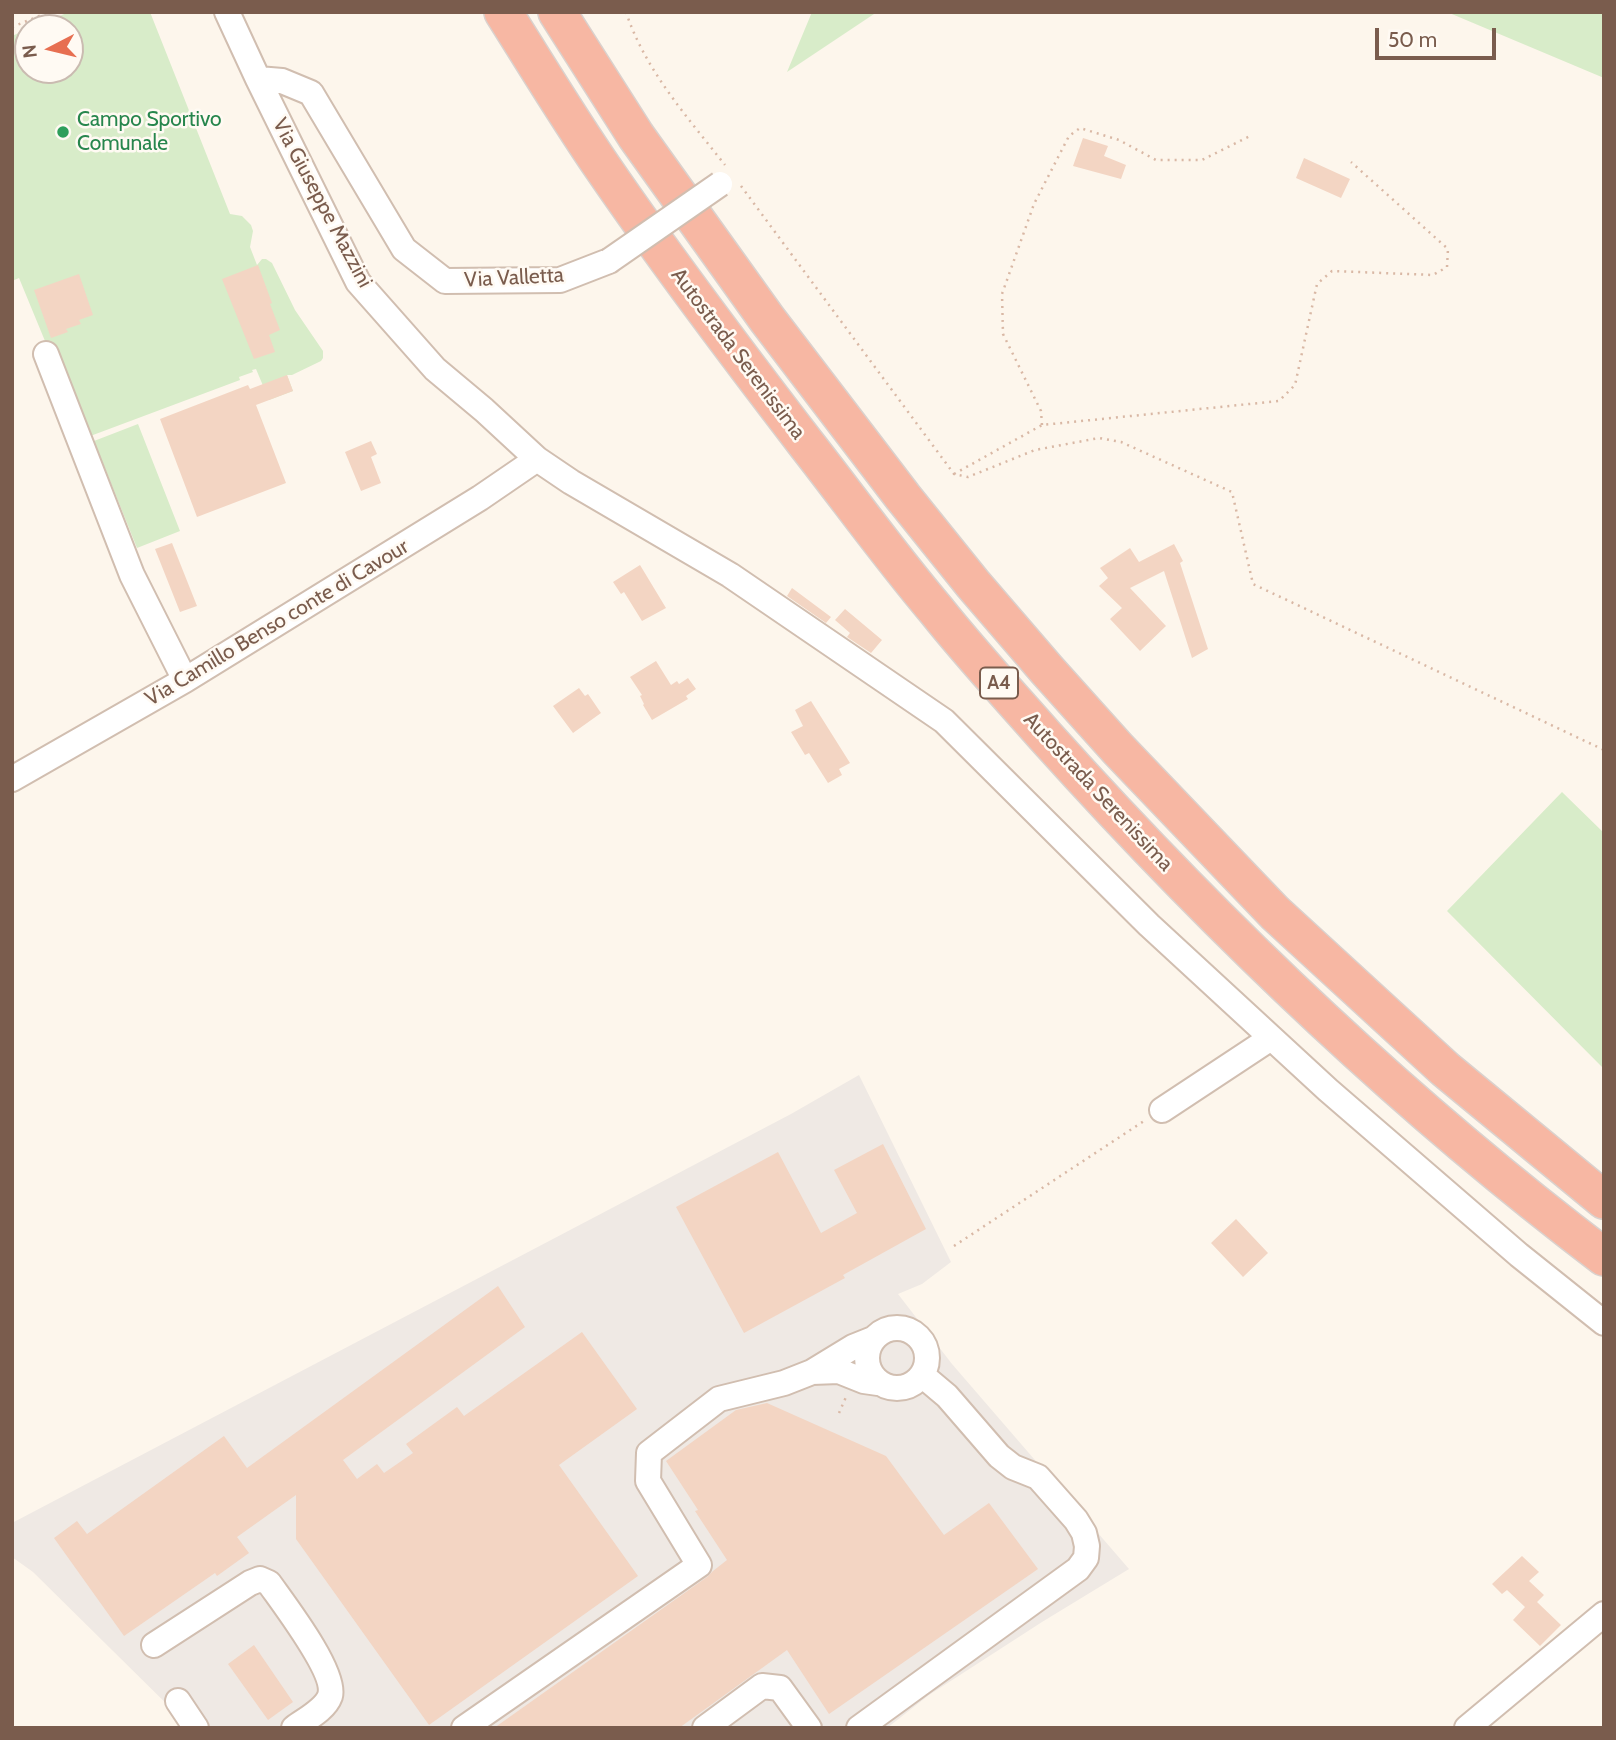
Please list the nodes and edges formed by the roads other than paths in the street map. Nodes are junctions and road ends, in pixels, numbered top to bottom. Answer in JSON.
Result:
{"nodes":[{"id":1,"x":227,"y":12,"type":"edge"},
{"id":2,"x":503,"y":12,"type":"edge"},
{"id":3,"x":557,"y":12,"type":"edge"},
{"id":4,"x":258,"y":79,"type":"junction"},
{"id":5,"x":726,"y":178,"type":"road end"},
{"id":6,"x":46,"y":354,"type":"dead end"},
{"id":7,"x":537,"y":459,"type":"junction"},
{"id":8,"x":185,"y":680,"type":"junction"},
{"id":9,"x":12,"y":779,"type":"edge"},
{"id":10,"x":1271,"y":1038,"type":"junction"},
{"id":11,"x":1161,"y":1110,"type":"road end"},
{"id":12,"x":1604,"y":1199,"type":"edge"},
{"id":13,"x":1604,"y":1258,"type":"edge"},
{"id":14,"x":1604,"y":1322,"type":"edge"},
{"id":15,"x":873,"y":1339,"type":"junction"},
{"id":16,"x":812,"y":1372,"type":"junction"},
{"id":17,"x":922,"y":1375,"type":"junction"},
{"id":18,"x":878,"y":1382,"type":"junction"},
{"id":19,"x":1604,"y":1614,"type":"edge"},
{"id":20,"x":154,"y":1645,"type":"dead end"},
{"id":21,"x":178,"y":1701,"type":"dead end"},
{"id":22,"x":196,"y":1728,"type":"edge"},
{"id":23,"x":294,"y":1728,"type":"edge"},
{"id":24,"x":464,"y":1728,"type":"edge"},
{"id":25,"x":705,"y":1728,"type":"edge"},
{"id":26,"x":809,"y":1728,"type":"edge"},
{"id":27,"x":859,"y":1728,"type":"edge"},
{"id":28,"x":1467,"y":1728,"type":"edge"}],
"edges":[{"from":1,"to":4,"type":"street","name":"Via Giuseppe Mazzini"},
{"from":2,"to":13,"type":"highway","name":"Autostrada Serenissima","number":"A4"},
{"from":3,"to":12,"type":"highway","number":"A4"},
{"from":4,"to":5,"type":"street","name":"Via Valletta","bridge":true},
{"from":4,"to":7,"type":"street","name":"Via Giuseppe Mazzini"},
{"from":6,"to":8,"type":"street"},
{"from":7,"to":8,"type":"street","name":"Via Camillo Benso conte di Cavour"},
{"from":7,"to":10,"type":"street","name":"Via Giuseppe Mazzini"},
{"from":8,"to":9,"type":"street","name":"Via Camillo Benso conte di Cavour"},
{"from":10,"to":11,"type":"street"},
{"from":10,"to":14,"type":"street","name":"Via Giuseppe Mazzini"},
{"from":15,"to":16,"type":"street"},
{"from":15,"to":17,"type":"street"},
{"from":15,"to":18,"type":"street"},
{"from":16,"to":18,"type":"street"},
{"from":16,"to":24,"type":"street"},
{"from":17,"to":18,"type":"street"},
{"from":17,"to":27,"type":"street"},
{"from":19,"to":28,"type":"street"},
{"from":20,"to":23,"type":"street"},
{"from":21,"to":22,"type":"street"},
{"from":25,"to":26,"type":"street"}]}
